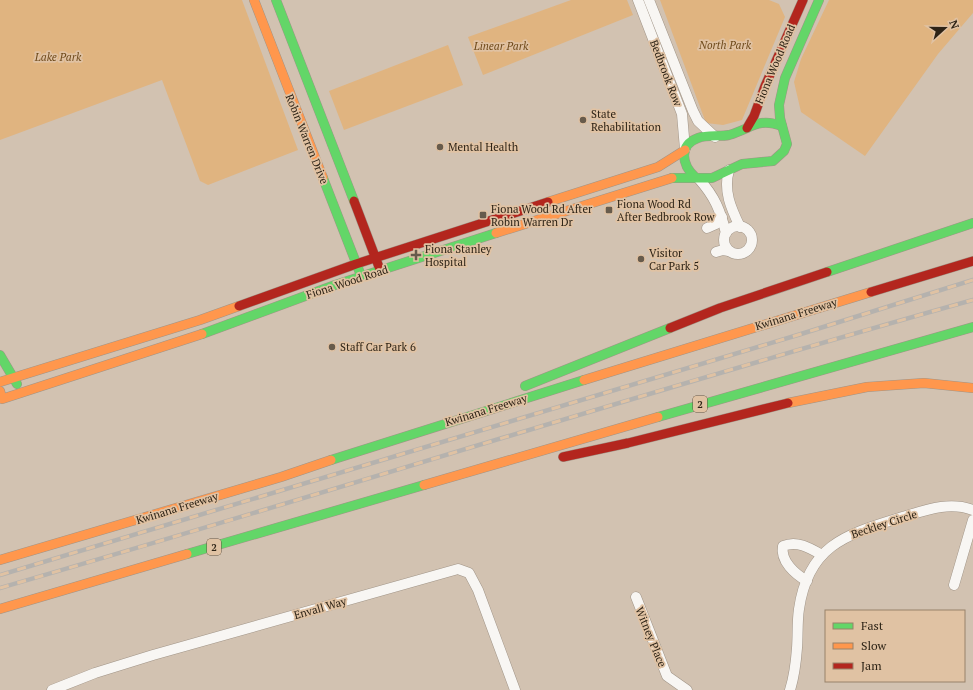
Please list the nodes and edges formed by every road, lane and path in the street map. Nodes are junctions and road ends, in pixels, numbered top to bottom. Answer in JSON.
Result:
{"nodes":[{"id":1,"x":254,"y":0,"type":"edge"},
{"id":2,"x":276,"y":0,"type":"edge"},
{"id":3,"x":638,"y":0,"type":"edge"},
{"id":4,"x":649,"y":0,"type":"edge"},
{"id":5,"x":804,"y":0,"type":"edge"},
{"id":6,"x":819,"y":0,"type":"edge"},
{"id":7,"x":279,"y":36,"type":"junction"},
{"id":8,"x":300,"y":92,"type":"junction"},
{"id":9,"x":782,"y":126,"type":"junction"},
{"id":10,"x":747,"y":128,"type":"junction"},
{"id":11,"x":715,"y":137,"type":"junction"},
{"id":12,"x":685,"y":149,"type":"junction"},
{"id":13,"x":728,"y":170,"type":"junction"},
{"id":14,"x":697,"y":178,"type":"junction"},
{"id":15,"x":722,"y":218,"type":"junction"},
{"id":16,"x":973,"y":223,"type":"edge"},
{"id":17,"x":740,"y":227,"type":"junction"},
{"id":18,"x":707,"y":228,"type":"dead end"},
{"id":19,"x":726,"y":233,"type":"junction"},
{"id":20,"x":729,"y":251,"type":"junction"},
{"id":21,"x":716,"y":252,"type":"dead end"},
{"id":22,"x":376,"y":258,"type":"junction"},
{"id":23,"x":973,"y":261,"type":"edge"},
{"id":24,"x":356,"y":264,"type":"junction"},
{"id":25,"x":380,"y":271,"type":"junction"},
{"id":26,"x":361,"y":277,"type":"junction"},
{"id":27,"x":200,"y":320,"type":"junction"},
{"id":28,"x":973,"y":327,"type":"edge"},
{"id":29,"x":204,"y":333,"type":"junction"},
{"id":30,"x":0,"y":356,"type":"edge"},
{"id":31,"x":14,"y":377,"type":"junction"},
{"id":32,"x":0,"y":382,"type":"edge"},
{"id":33,"x":973,"y":388,"type":"edge"},
{"id":34,"x":515,"y":390,"type":"dead end"},
{"id":35,"x":21,"y":392,"type":"junction"},
{"id":36,"x":1,"y":395,"type":"edge"},
{"id":37,"x":493,"y":399,"type":"dead end"},
{"id":38,"x":391,"y":440,"type":"junction"},
{"id":39,"x":551,"y":459,"type":"dead end"},
{"id":40,"x":536,"y":462,"type":"dead end"},
{"id":41,"x":428,"y":485,"type":"junction"},
{"id":42,"x":973,"y":510,"type":"edge"},
{"id":43,"x":973,"y":520,"type":"edge"},
{"id":44,"x":822,"y":555,"type":"junction"},
{"id":45,"x":0,"y":560,"type":"edge"},
{"id":46,"x":807,"y":581,"type":"junction"},
{"id":47,"x":954,"y":585,"type":"dead end"},
{"id":48,"x":636,"y":597,"type":"dead end"},
{"id":49,"x":0,"y":609,"type":"edge"},
{"id":50,"x":52,"y":690,"type":"edge"},
{"id":51,"x":515,"y":690,"type":"edge"},
{"id":52,"x":687,"y":690,"type":"edge"},
{"id":53,"x":790,"y":690,"type":"edge"}],
"edges":[{"from":1,"to":7,"type":"main road","name":"Robin Warren Drive"},
{"from":2,"to":7,"type":"main road","name":"Robin Warren Drive"},
{"from":3,"to":12,"type":"street","name":"Bedbrook Row"},
{"from":4,"to":11,"type":"street","name":"Bedbrook Row"},
{"from":5,"to":10,"type":"main road","name":"Fiona Wood Road"},
{"from":6,"to":9,"type":"main road","name":"Fiona Wood Road"},
{"from":7,"to":8,"type":"main road","name":"Robin Warren Drive"},
{"from":7,"to":8,"type":"main road","name":"Robin Warren Drive"},
{"from":8,"to":22,"type":"main road","name":"Robin Warren Drive"},
{"from":8,"to":24,"type":"main road","name":"Robin Warren Drive"},
{"from":9,"to":10,"type":"main road","name":"Fiona Wood Road"},
{"from":9,"to":13,"type":"main road","name":"Fiona Wood Road"},
{"from":10,"to":11,"type":"main road","name":"Fiona Wood Road"},
{"from":11,"to":12,"type":"main road","name":"Fiona Wood Road"},
{"from":12,"to":14,"type":"main road"},
{"from":12,"to":22,"type":"main road","name":"Fiona Wood Road"},
{"from":13,"to":14,"type":"main road","name":"Fiona Wood Road"},
{"from":13,"to":17,"type":"street"},
{"from":14,"to":15,"type":"street"},
{"from":14,"to":25,"type":"main road","name":"Fiona Wood Road"},
{"from":15,"to":18,"type":"street"},
{"from":15,"to":19,"type":"street"},
{"from":16,"to":34,"type":"main road"},
{"from":17,"to":19,"type":"street"},
{"from":17,"to":20,"type":"street"},
{"from":19,"to":20,"type":"street"},
{"from":20,"to":21,"type":"street"},
{"from":22,"to":24,"type":"main road","name":"Fiona Wood Road"},
{"from":22,"to":25,"type":"main road","name":"Robin Warren Drive"},
{"from":23,"to":38,"type":"main road","name":"Kwinana Freeway"},
{"from":24,"to":26,"type":"main road","name":"Robin Warren Drive"},
{"from":24,"to":27,"type":"main road","name":"Fiona Wood Road"},
{"from":25,"to":26,"type":"main road","name":"Fiona Wood Road"},
{"from":26,"to":29,"type":"main road","name":"Fiona Wood Road"},
{"from":27,"to":29,"type":"main road"},
{"from":27,"to":31,"type":"main road","name":"Fiona Wood Road"},
{"from":28,"to":41,"type":"main road","number":"2"},
{"from":29,"to":35,"type":"main road","name":"Fiona Wood Road"},
{"from":30,"to":31,"type":"main road"},
{"from":31,"to":32,"type":"main road","name":"Fiona Wood Road"},
{"from":31,"to":35,"type":"main road"},
{"from":33,"to":39,"type":"main road"},
{"from":35,"to":36,"type":"main road","name":"Fiona Wood Road"},
{"from":37,"to":38,"type":"main road"},
{"from":38,"to":45,"type":"main road","name":"Kwinana Freeway"},
{"from":40,"to":41,"type":"main road"},
{"from":41,"to":49,"type":"main road","number":"2"},
{"from":42,"to":44,"type":"street","name":"Beckley Circle"},
{"from":43,"to":47,"type":"street"},
{"from":44,"to":46,"type":"street","name":"Beckley Circle"},
{"from":44,"to":46,"type":"street"},
{"from":46,"to":53,"type":"street","name":"Beckley Circle"},
{"from":48,"to":52,"type":"street","name":"Witney Place"},
{"from":50,"to":51,"type":"street","name":"Envall Way"}]}
